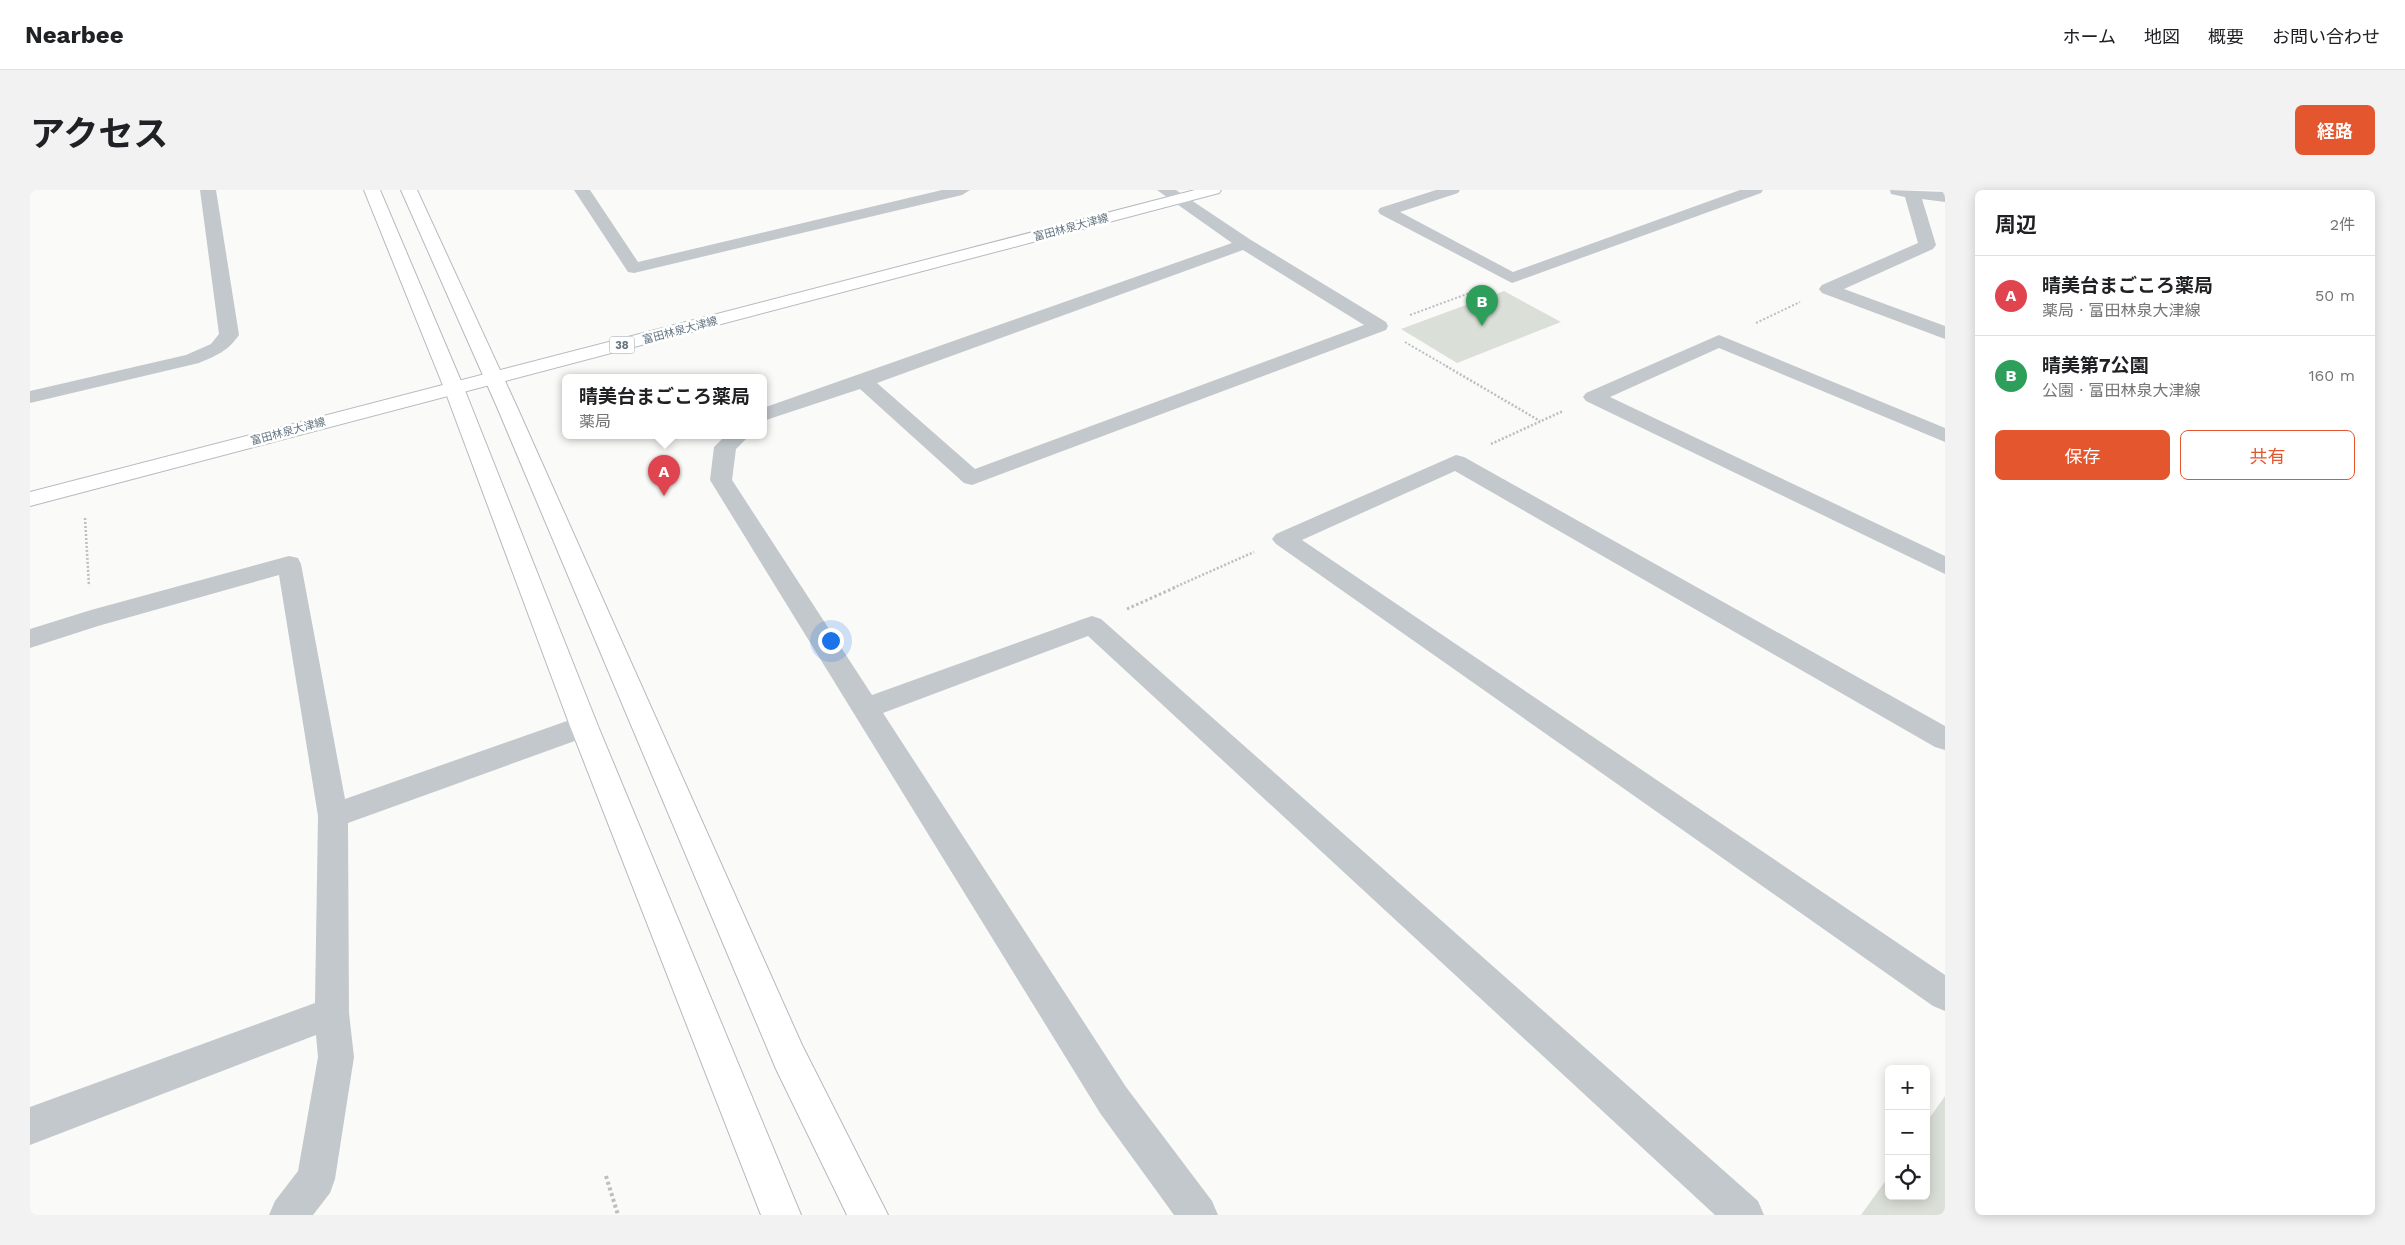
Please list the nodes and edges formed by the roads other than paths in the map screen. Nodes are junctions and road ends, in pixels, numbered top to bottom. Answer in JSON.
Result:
{"nodes":[{"id":1,"x":208,"y":190,"type":"edge"},
{"id":2,"x":372,"y":190,"type":"edge"},
{"id":3,"x":408,"y":190,"type":"edge"},
{"id":4,"x":582,"y":190,"type":"edge"},
{"id":5,"x":962,"y":190,"type":"edge"},
{"id":6,"x":1213,"y":190,"type":"edge"},
{"id":7,"x":1452,"y":190,"type":"edge"},
{"id":8,"x":1755,"y":190,"type":"edge"},
{"id":9,"x":1892,"y":190,"type":"edge"},
{"id":10,"x":1912,"y":192,"type":"edge"},
{"id":11,"x":1172,"y":195,"type":"edge"},
{"id":12,"x":1945,"y":197,"type":"edge"},
{"id":13,"x":1245,"y":244,"type":"junction"},
{"id":14,"x":1927,"y":245,"type":"junction"},
{"id":15,"x":1945,"y":251,"type":"edge"},
{"id":16,"x":1945,"y":333,"type":"edge"},
{"id":17,"x":493,"y":378,"type":"junction"},
{"id":18,"x":863,"y":381,"type":"junction"},
{"id":19,"x":454,"y":388,"type":"junction"},
{"id":20,"x":30,"y":398,"type":"edge"},
{"id":21,"x":767,"y":414,"type":"edge"},
{"id":22,"x":1945,"y":436,"type":"edge"},
{"id":23,"x":734,"y":439,"type":"edge"},
{"id":24,"x":30,"y":499,"type":"edge"},
{"id":25,"x":1945,"y":566,"type":"edge"},
{"id":26,"x":30,"y":639,"type":"edge"},
{"id":27,"x":865,"y":709,"type":"junction"},
{"id":28,"x":584,"y":726,"type":"junction"},
{"id":29,"x":1945,"y":739,"type":"edge"},
{"id":30,"x":333,"y":816,"type":"junction"},
{"id":31,"x":1945,"y":995,"type":"edge"},
{"id":32,"x":332,"y":1012,"type":"junction"},
{"id":33,"x":30,"y":1126,"type":"edge"},
{"id":34,"x":289,"y":1215,"type":"edge"},
{"id":35,"x":781,"y":1215,"type":"edge"},
{"id":36,"x":868,"y":1215,"type":"edge"},
{"id":37,"x":1198,"y":1215,"type":"edge"},
{"id":38,"x":1744,"y":1215,"type":"edge"}],
"edges":[{"from":1,"to":20,"type":"street"},
{"from":2,"to":19,"type":"street"},
{"from":3,"to":17,"type":"street"},
{"from":4,"to":5,"type":"street"},
{"from":6,"to":11,"type":"street","name":"富田林泉大津線","number":"38"},
{"from":7,"to":8,"type":"street"},
{"from":9,"to":10,"type":"street"},
{"from":10,"to":12,"type":"street"},
{"from":10,"to":14,"type":"street"},
{"from":11,"to":13,"type":"street"},
{"from":11,"to":17,"type":"street","name":"富田林泉大津線","number":"38"},
{"from":13,"to":18,"type":"street"},
{"from":13,"to":18,"type":"street"},
{"from":14,"to":15,"type":"street"},
{"from":14,"to":16,"type":"street"},
{"from":17,"to":19,"type":"street","name":"富田林泉大津線","number":"38"},
{"from":17,"to":36,"type":"street"},
{"from":18,"to":21,"type":"street"},
{"from":19,"to":24,"type":"street","name":"富田林泉大津線","number":"38"},
{"from":19,"to":28,"type":"street"},
{"from":22,"to":25,"type":"street"},
{"from":23,"to":27,"type":"street"},
{"from":26,"to":30,"type":"street"},
{"from":27,"to":37,"type":"street"},
{"from":27,"to":38,"type":"street"},
{"from":28,"to":30,"type":"street"},
{"from":28,"to":35,"type":"street"},
{"from":29,"to":31,"type":"street"},
{"from":30,"to":32,"type":"street"},
{"from":32,"to":33,"type":"street"},
{"from":32,"to":34,"type":"street"}]}
